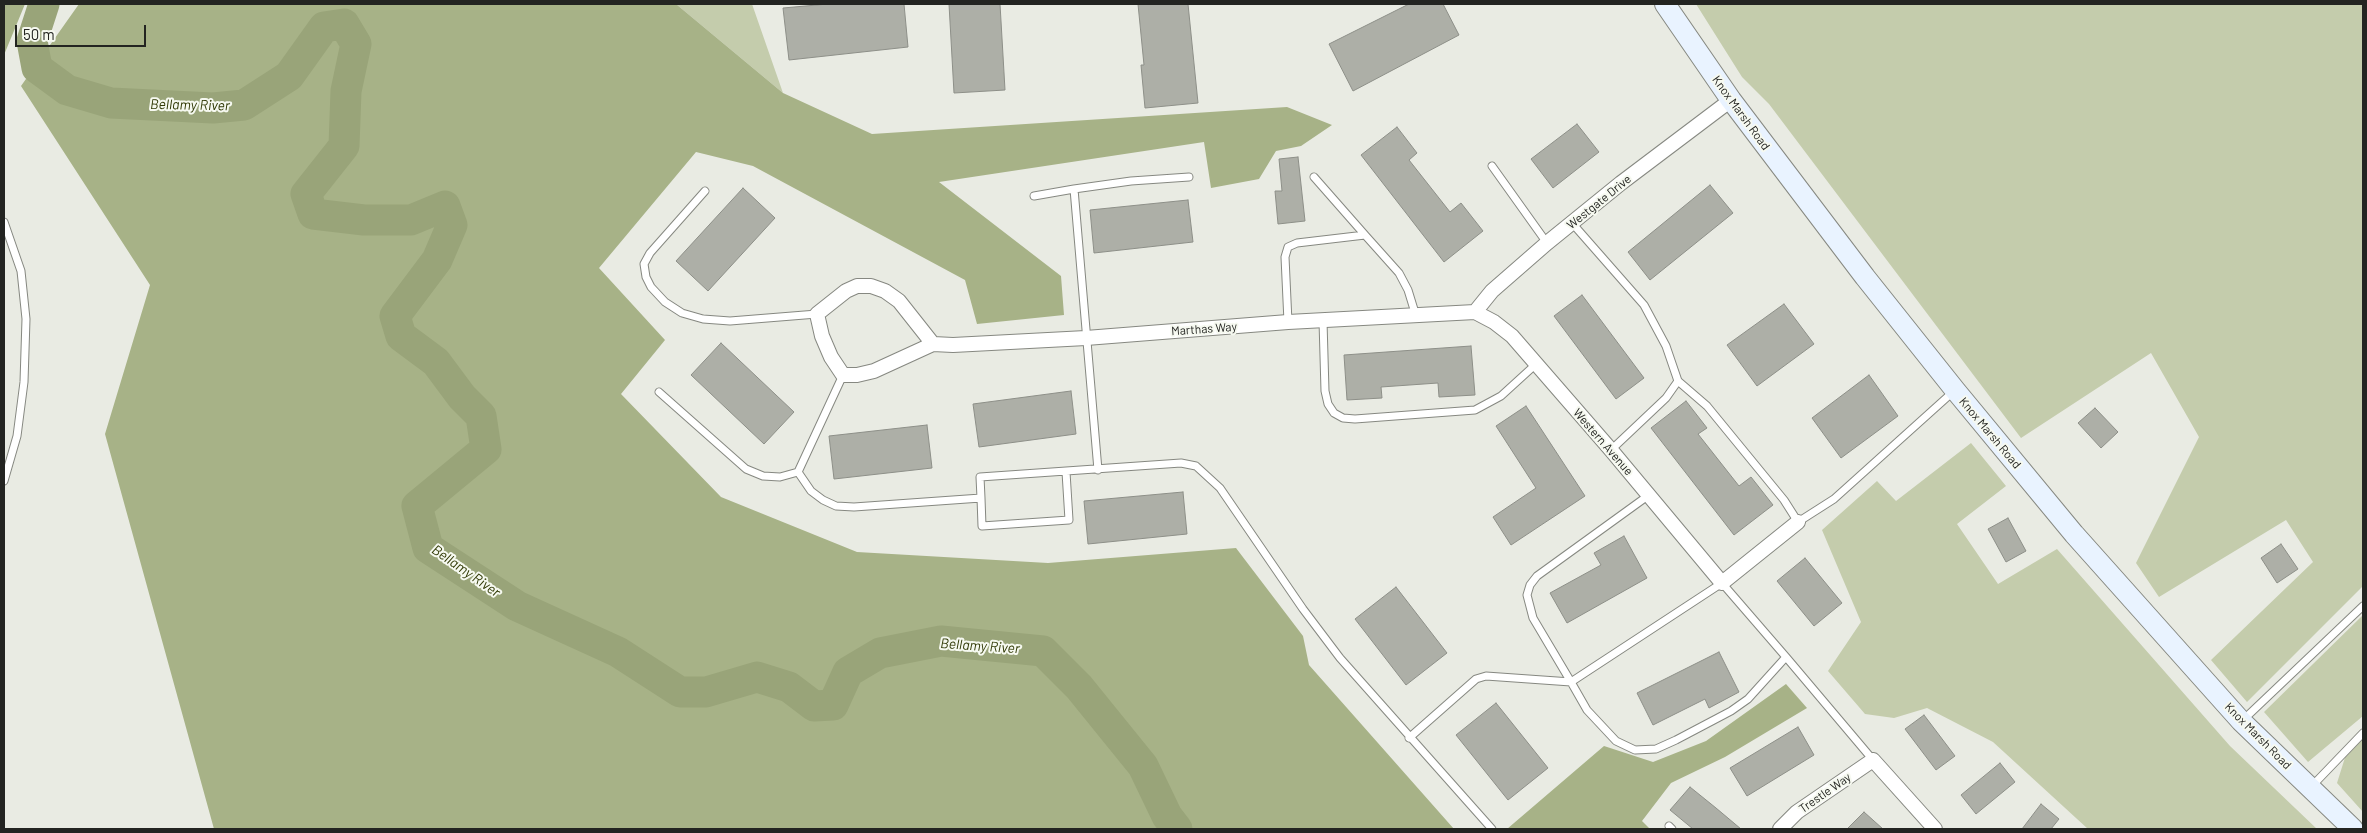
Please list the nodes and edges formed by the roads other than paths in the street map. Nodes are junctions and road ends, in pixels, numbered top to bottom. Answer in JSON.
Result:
{"nodes":[{"id":1,"x":1665,"y":4,"type":"edge"},
{"id":2,"x":1731,"y":100,"type":"junction"},
{"id":3,"x":1492,"y":166,"type":"dead end"},
{"id":4,"x":1189,"y":177,"type":"dead end"},
{"id":5,"x":1314,"y":177,"type":"dead end"},
{"id":6,"x":1074,"y":189,"type":"junction"},
{"id":7,"x":705,"y":191,"type":"dead end"},
{"id":8,"x":1034,"y":196,"type":"dead end"},
{"id":9,"x":4,"y":222,"type":"edge"},
{"id":10,"x":1572,"y":223,"type":"junction"},
{"id":11,"x":1365,"y":235,"type":"junction"},
{"id":12,"x":1547,"y":243,"type":"junction"},
{"id":13,"x":1475,"y":312,"type":"junction"},
{"id":14,"x":817,"y":314,"type":"junction"},
{"id":15,"x":1416,"y":316,"type":"junction"},
{"id":16,"x":1323,"y":321,"type":"junction"},
{"id":17,"x":1288,"y":322,"type":"junction"},
{"id":18,"x":1086,"y":338,"type":"junction"},
{"id":19,"x":933,"y":344,"type":"junction"},
{"id":20,"x":1535,"y":365,"type":"junction"},
{"id":21,"x":842,"y":374,"type":"junction"},
{"id":22,"x":1678,"y":381,"type":"junction"},
{"id":23,"x":1955,"y":390,"type":"junction"},
{"id":24,"x":659,"y":392,"type":"dead end"},
{"id":25,"x":1611,"y":450,"type":"junction"},
{"id":26,"x":1098,"y":470,"type":"junction"},
{"id":27,"x":798,"y":472,"type":"junction"},
{"id":28,"x":1066,"y":472,"type":"junction"},
{"id":29,"x":4,"y":481,"type":"edge"},
{"id":30,"x":1649,"y":495,"type":"junction"},
{"id":31,"x":981,"y":498,"type":"junction"},
{"id":32,"x":1798,"y":522,"type":"junction"},
{"id":33,"x":1722,"y":583,"type":"junction"},
{"id":34,"x":2363,"y":606,"type":"edge"},
{"id":35,"x":1786,"y":657,"type":"junction"},
{"id":36,"x":1571,"y":682,"type":"junction"},
{"id":37,"x":2241,"y":721,"type":"junction"},
{"id":38,"x":2363,"y":733,"type":"edge"},
{"id":39,"x":1409,"y":738,"type":"junction"},
{"id":40,"x":1873,"y":760,"type":"junction"},
{"id":41,"x":2310,"y":788,"type":"junction"},
{"id":42,"x":1492,"y":829,"type":"edge"},
{"id":43,"x":1780,"y":829,"type":"edge"},
{"id":44,"x":1935,"y":829,"type":"edge"},
{"id":45,"x":2353,"y":829,"type":"edge"}],
"edges":[{"from":1,"to":2,"type":"main road","name":"Knox Marsh Road"},
{"from":2,"to":10,"type":"street","name":"Westgate Drive"},
{"from":2,"to":23,"type":"main road","name":"Knox Marsh Road"},
{"from":3,"to":12,"type":"lane"},
{"from":4,"to":6,"type":"lane"},
{"from":5,"to":11,"type":"lane"},
{"from":6,"to":8,"type":"lane"},
{"from":6,"to":18,"type":"lane"},
{"from":7,"to":14,"type":"lane"},
{"from":9,"to":29,"type":"lane"},
{"from":10,"to":12,"type":"street","name":"Westgate Drive"},
{"from":10,"to":22,"type":"lane"},
{"from":11,"to":15,"type":"lane"},
{"from":11,"to":17,"type":"lane"},
{"from":12,"to":13,"type":"street","name":"Westgate Drive"},
{"from":13,"to":15,"type":"street","name":"Marthas Way"},
{"from":13,"to":20,"type":"street","name":"Western Avenue"},
{"from":14,"to":19,"type":"street"},
{"from":14,"to":21,"type":"street"},
{"from":15,"to":16,"type":"street","name":"Marthas Way"},
{"from":16,"to":17,"type":"street","name":"Marthas Way"},
{"from":16,"to":20,"type":"lane"},
{"from":17,"to":18,"type":"street","name":"Marthas Way"},
{"from":18,"to":19,"type":"street","name":"Marthas Way"},
{"from":18,"to":26,"type":"lane"},
{"from":19,"to":21,"type":"street","name":"Marthas Way"},
{"from":20,"to":25,"type":"street","name":"Western Avenue"},
{"from":21,"to":27,"type":"lane"},
{"from":22,"to":25,"type":"lane"},
{"from":22,"to":32,"type":"lane"},
{"from":23,"to":32,"type":"lane"},
{"from":23,"to":37,"type":"main road","name":"Knox Marsh Road"},
{"from":24,"to":27,"type":"lane"},
{"from":25,"to":30,"type":"street","name":"Western Avenue"},
{"from":26,"to":28,"type":"lane"},
{"from":26,"to":39,"type":"lane"},
{"from":27,"to":31,"type":"lane"},
{"from":28,"to":31,"type":"lane"},
{"from":28,"to":31,"type":"lane"},
{"from":30,"to":33,"type":"street","name":"Western Avenue"},
{"from":30,"to":36,"type":"lane"},
{"from":32,"to":33,"type":"street"},
{"from":33,"to":35,"type":"lane"},
{"from":33,"to":36,"type":"lane"},
{"from":34,"to":37,"type":"lane"},
{"from":35,"to":36,"type":"lane"},
{"from":35,"to":40,"type":"lane"},
{"from":36,"to":39,"type":"lane"},
{"from":37,"to":41,"type":"main road","name":"Knox Marsh Road"},
{"from":38,"to":41,"type":"lane"},
{"from":39,"to":42,"type":"lane"},
{"from":40,"to":43,"type":"street","name":"Trestle Way"},
{"from":40,"to":44,"type":"street"},
{"from":41,"to":45,"type":"main road","name":"Knox Marsh Road"}]}
